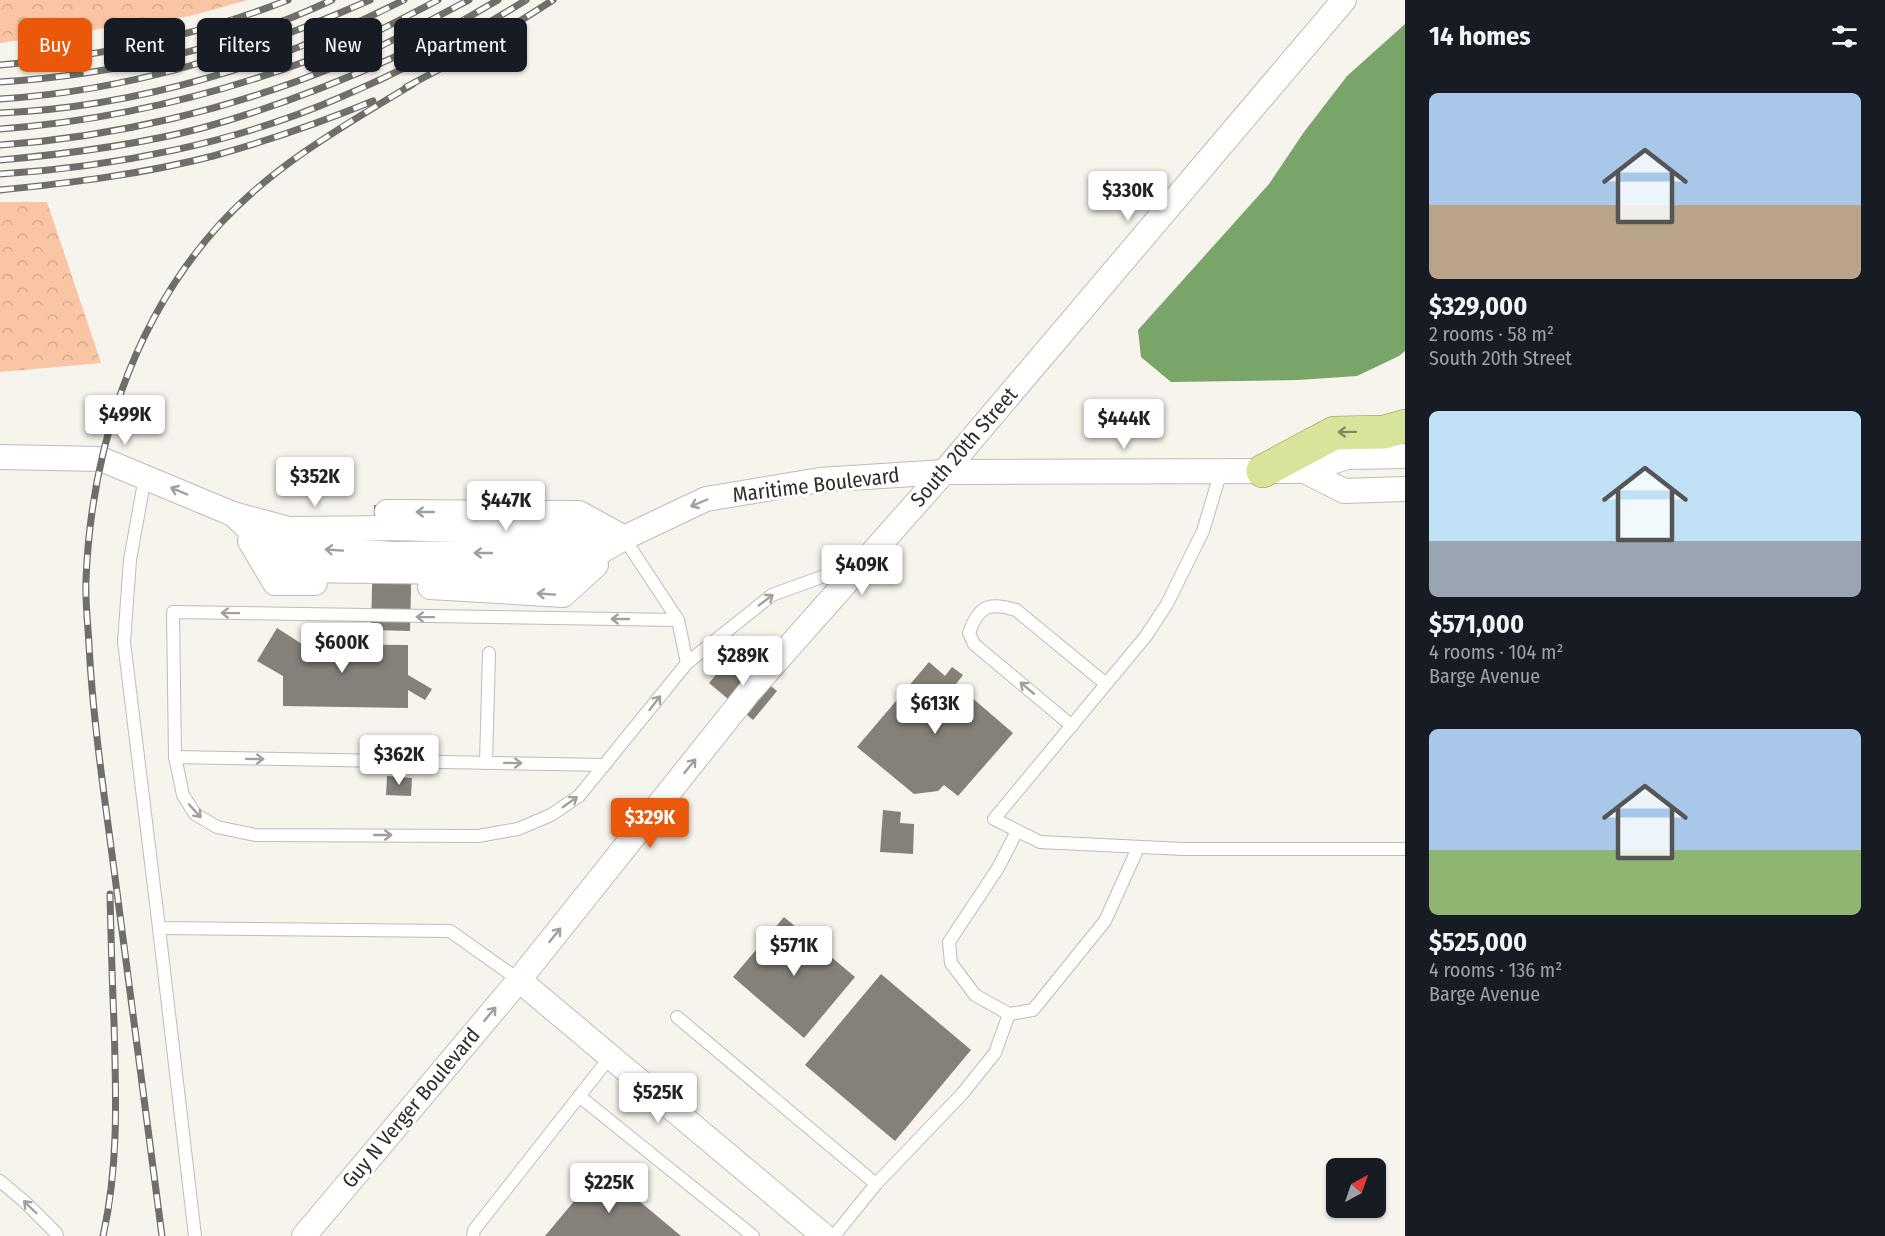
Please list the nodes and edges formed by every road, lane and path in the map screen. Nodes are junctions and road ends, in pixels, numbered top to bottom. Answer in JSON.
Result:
{"nodes":[{"id":1,"x":1344,"y":0,"type":"edge"},
{"id":2,"x":1405,"y":426,"type":"edge"},
{"id":3,"x":1405,"y":456,"type":"edge"},
{"id":4,"x":0,"y":457,"type":"edge"},
{"id":5,"x":1221,"y":471,"type":"junction"},
{"id":6,"x":1263,"y":471,"type":"junction"},
{"id":7,"x":1305,"y":471,"type":"junction"},
{"id":8,"x":944,"y":472,"type":"junction"},
{"id":9,"x":145,"y":477,"type":"junction"},
{"id":10,"x":1405,"y":489,"type":"edge"},
{"id":11,"x":233,"y":513,"type":"junction"},
{"id":12,"x":624,"y":538,"type":"junction"},
{"id":13,"x":865,"y":562,"type":"junction"},
{"id":14,"x":678,"y":620,"type":"junction"},
{"id":15,"x":489,"y":653,"type":"dead end"},
{"id":16,"x":687,"y":663,"type":"junction"},
{"id":17,"x":1106,"y":684,"type":"junction"},
{"id":18,"x":1071,"y":726,"type":"junction"},
{"id":19,"x":176,"y":757,"type":"junction"},
{"id":20,"x":486,"y":763,"type":"junction"},
{"id":21,"x":605,"y":765,"type":"junction"},
{"id":22,"x":1017,"y":831,"type":"junction"},
{"id":23,"x":1138,"y":848,"type":"junction"},
{"id":24,"x":1405,"y":849,"type":"edge"},
{"id":25,"x":159,"y":928,"type":"junction"},
{"id":26,"x":519,"y":980,"type":"junction"},
{"id":27,"x":1009,"y":1014,"type":"junction"},
{"id":28,"x":677,"y":1017,"type":"dead end"},
{"id":29,"x":610,"y":1057,"type":"junction"},
{"id":30,"x":579,"y":1096,"type":"junction"},
{"id":31,"x":0,"y":1181,"type":"edge"},
{"id":32,"x":876,"y":1184,"type":"junction"},
{"id":33,"x":57,"y":1236,"type":"edge"},
{"id":34,"x":195,"y":1236,"type":"edge"},
{"id":35,"x":304,"y":1236,"type":"edge"},
{"id":36,"x":473,"y":1236,"type":"edge"},
{"id":37,"x":753,"y":1236,"type":"edge"},
{"id":38,"x":824,"y":1236,"type":"edge"},
{"id":39,"x":834,"y":1236,"type":"edge"}],
"edges":[{"from":1,"to":8,"type":"street","name":"South 20th Street"},
{"from":2,"to":6,"type":"main road","one_way":true},
{"from":3,"to":7,"type":"street","name":"Maritime Boulevard"},
{"from":4,"to":9,"type":"street","name":"Maritime Boulevard"},
{"from":5,"to":6,"type":"street","name":"Maritime Boulevard"},
{"from":5,"to":8,"type":"street","name":"Maritime Boulevard"},
{"from":5,"to":17,"type":"lane"},
{"from":6,"to":7,"type":"street","name":"Maritime Boulevard"},
{"from":7,"to":10,"type":"street","name":"Maritime Boulevard"},
{"from":8,"to":12,"type":"street","name":"Maritime Boulevard","one_way":true},
{"from":8,"to":13,"type":"street","name":"South 20th Street"},
{"from":11,"to":9,"type":"street","name":"Maritime Boulevard","one_way":true},
{"from":9,"to":25,"type":"lane"},
{"from":12,"to":11,"type":"street","name":"Maritime Boulevard","one_way":true},
{"from":12,"to":11,"type":"street","name":"Maritime Boulevard","one_way":true},
{"from":12,"to":14,"type":"lane"},
{"from":16,"to":13,"type":"lane","one_way":true},
{"from":26,"to":13,"type":"street","name":"South 20th Street","one_way":true},
{"from":14,"to":16,"type":"lane"},
{"from":14,"to":19,"type":"lane","one_way":true},
{"from":15,"to":20,"type":"lane"},
{"from":21,"to":16,"type":"lane","one_way":true},
{"from":17,"to":18,"type":"lane"},
{"from":18,"to":17,"type":"lane","one_way":true},
{"from":18,"to":22,"type":"lane"},
{"from":19,"to":20,"type":"lane","one_way":true},
{"from":19,"to":21,"type":"lane","one_way":true},
{"from":20,"to":21,"type":"lane","one_way":true},
{"from":22,"to":23,"type":"lane"},
{"from":22,"to":27,"type":"lane"},
{"from":23,"to":24,"type":"lane"},
{"from":23,"to":27,"type":"lane"},
{"from":25,"to":26,"type":"lane"},
{"from":25,"to":34,"type":"lane"},
{"from":26,"to":29,"type":"street"},
{"from":35,"to":26,"type":"street","name":"Guy N Verger Boulevard","one_way":true},
{"from":27,"to":32,"type":"lane"},
{"from":28,"to":32,"type":"lane"},
{"from":29,"to":30,"type":"lane"},
{"from":29,"to":38,"type":"street"},
{"from":30,"to":36,"type":"lane"},
{"from":30,"to":37,"type":"lane"},
{"from":33,"to":31,"type":"lane","one_way":true},
{"from":32,"to":39,"type":"lane"}]}
